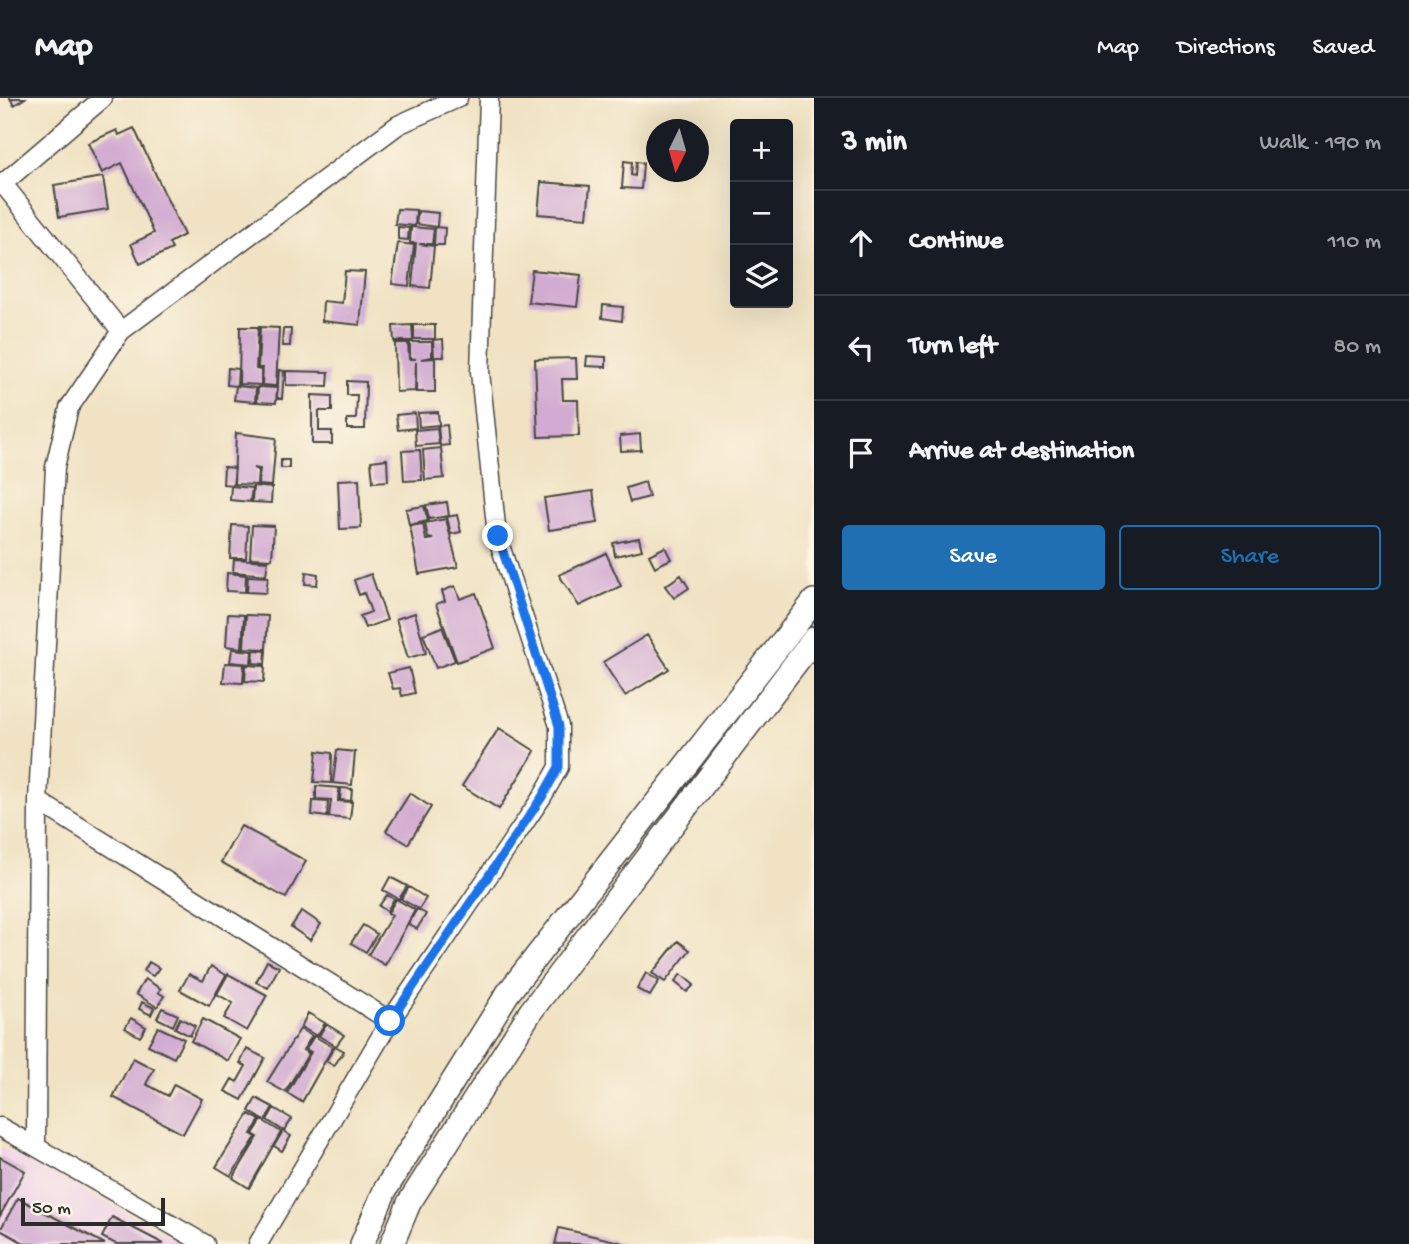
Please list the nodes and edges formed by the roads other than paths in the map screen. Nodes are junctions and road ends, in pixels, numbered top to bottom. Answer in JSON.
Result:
{"nodes":[{"id":1,"x":103,"y":98,"type":"edge"},
{"id":2,"x":458,"y":98,"type":"edge"},
{"id":3,"x":489,"y":98,"type":"edge"},
{"id":4,"x":2,"y":185,"type":"edge"},
{"id":5,"x":121,"y":331,"type":"junction"},
{"id":6,"x":814,"y":601,"type":"edge"},
{"id":7,"x":814,"y":639,"type":"edge"},
{"id":8,"x":38,"y":801,"type":"junction"},
{"id":9,"x":390,"y":1021,"type":"junction"},
{"id":10,"x":0,"y":1127,"type":"edge"},
{"id":11,"x":36,"y":1147,"type":"junction"},
{"id":12,"x":205,"y":1244,"type":"edge"},
{"id":13,"x":258,"y":1244,"type":"edge"},
{"id":14,"x":362,"y":1244,"type":"edge"},
{"id":15,"x":392,"y":1244,"type":"edge"}],
"edges":[{"from":1,"to":4,"type":"street"},
{"from":2,"to":5,"type":"street"},
{"from":3,"to":9,"type":"street"},
{"from":4,"to":5,"type":"street"},
{"from":5,"to":8,"type":"street"},
{"from":6,"to":14,"type":"street"},
{"from":7,"to":15,"type":"street"},
{"from":8,"to":9,"type":"street"},
{"from":8,"to":11,"type":"street"},
{"from":9,"to":13,"type":"street"},
{"from":10,"to":11,"type":"street"},
{"from":11,"to":12,"type":"street"}]}
